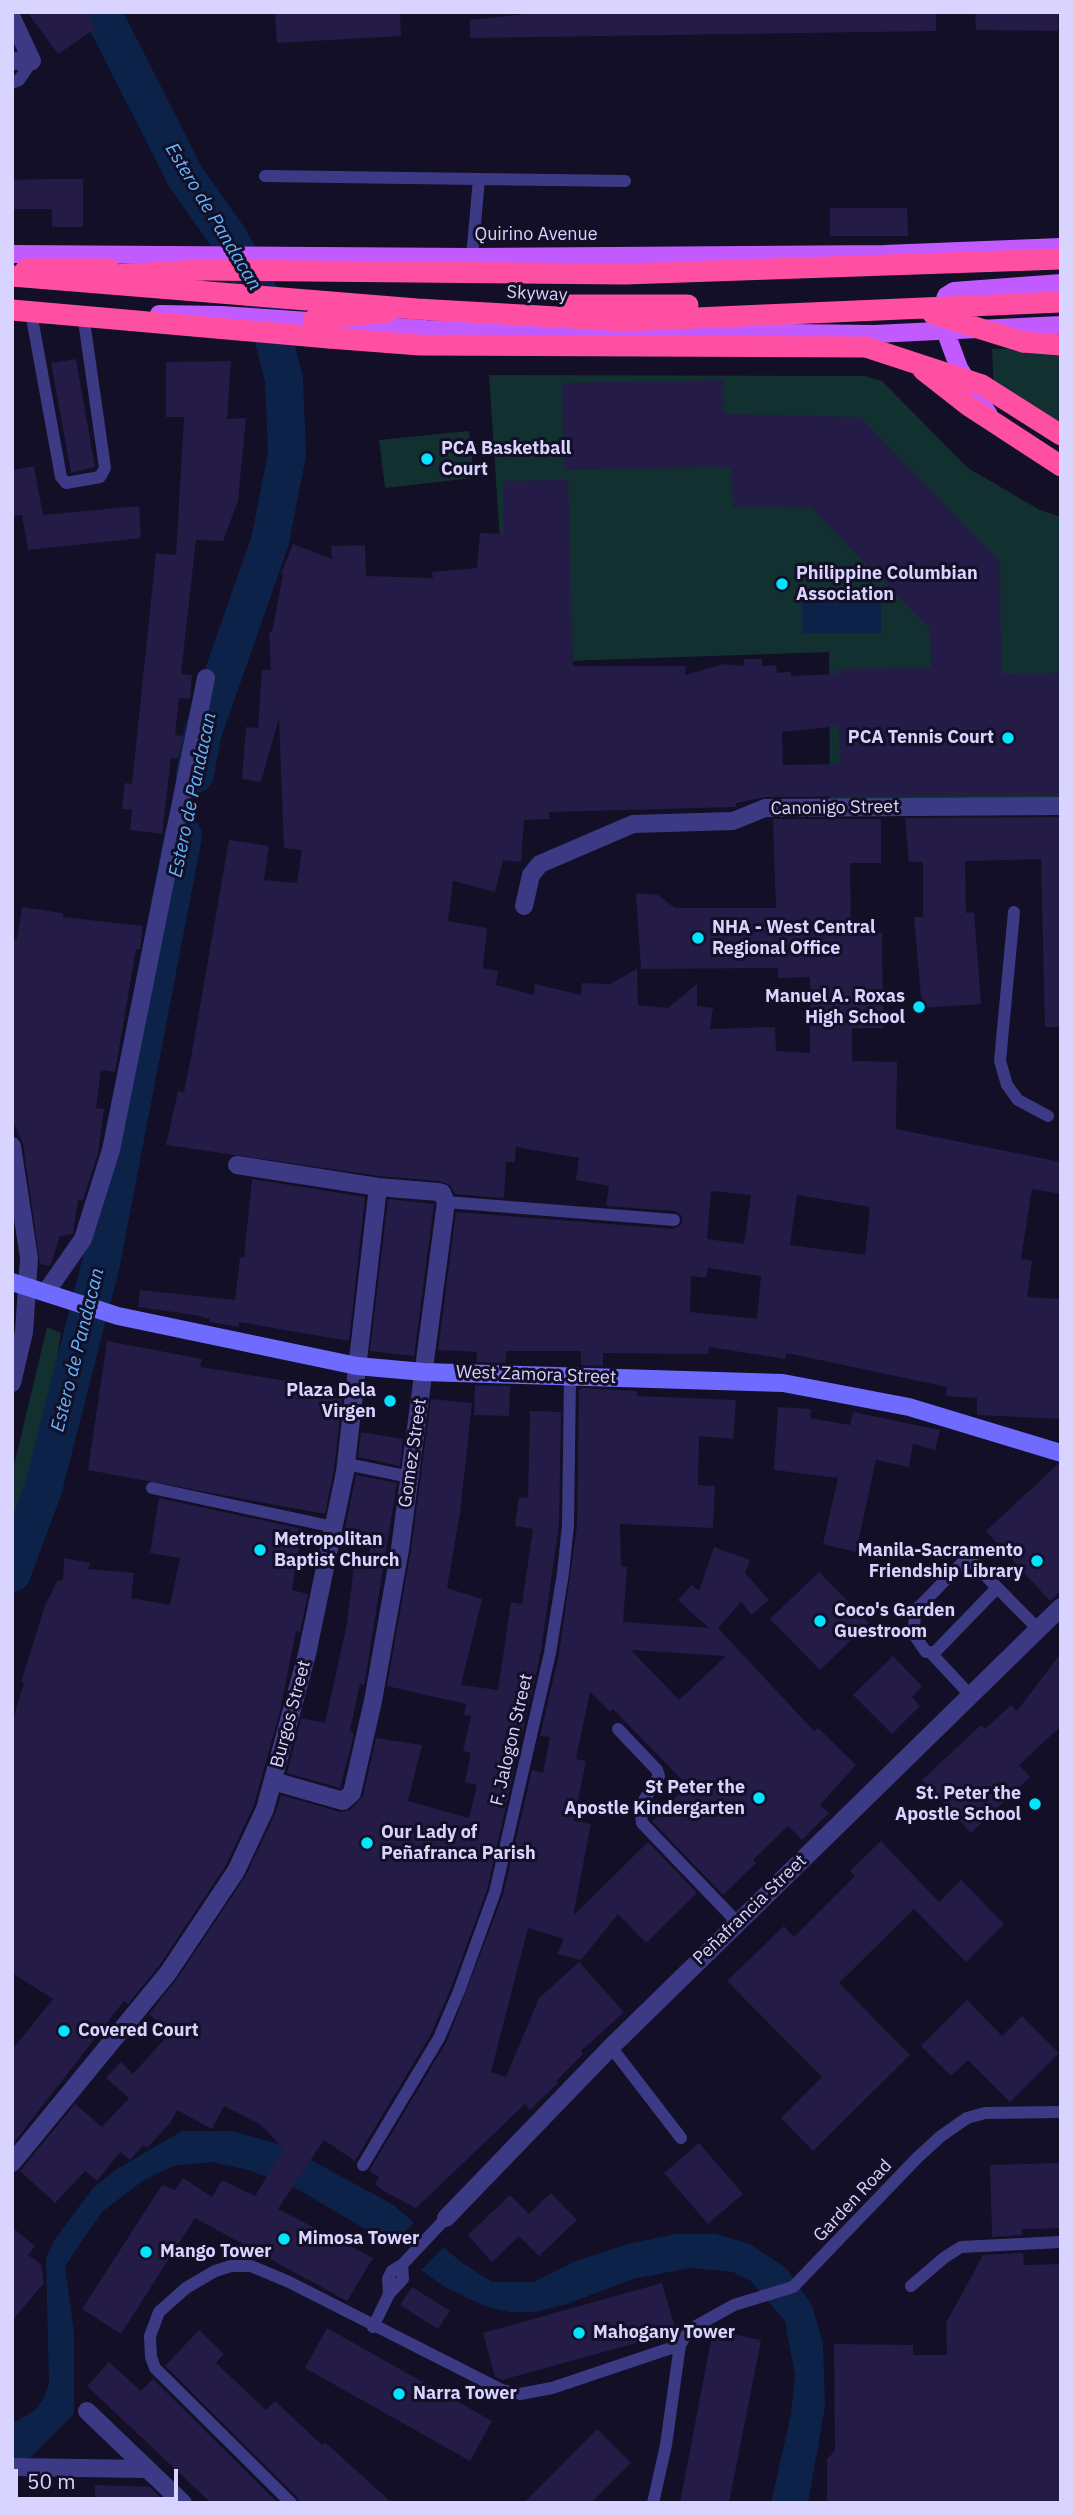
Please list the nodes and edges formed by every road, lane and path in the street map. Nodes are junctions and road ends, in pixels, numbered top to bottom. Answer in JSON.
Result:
{"nodes":[{"id":1,"x":12,"y":18,"type":"edge"},
{"id":2,"x":12,"y":61,"type":"edge"},
{"id":3,"x":32,"y":61,"type":"junction"},
{"id":4,"x":12,"y":83,"type":"edge"},
{"id":5,"x":265,"y":176,"type":"dead end"},
{"id":6,"x":479,"y":180,"type":"junction"},
{"id":7,"x":625,"y":181,"type":"dead end"},
{"id":8,"x":1061,"y":247,"type":"edge"},
{"id":9,"x":950,"y":252,"type":"junction"},
{"id":10,"x":12,"y":254,"type":"edge"},
{"id":11,"x":472,"y":257,"type":"junction"},
{"id":12,"x":1061,"y":259,"type":"edge"},
{"id":13,"x":202,"y":262,"type":"junction"},
{"id":14,"x":12,"y":268,"type":"edge"},
{"id":15,"x":12,"y":277,"type":"edge"},
{"id":16,"x":1061,"y":283,"type":"edge"},
{"id":17,"x":946,"y":296,"type":"junction"},
{"id":18,"x":1061,"y":302,"type":"edge"},
{"id":19,"x":22,"y":314,"type":"edge"},
{"id":20,"x":83,"y":314,"type":"junction"},
{"id":21,"x":12,"y":317,"type":"edge"},
{"id":22,"x":313,"y":320,"type":"junction"},
{"id":23,"x":1061,"y":325,"type":"edge"},
{"id":24,"x":946,"y":332,"type":"junction"},
{"id":25,"x":852,"y":333,"type":"junction"},
{"id":26,"x":1061,"y":345,"type":"edge"},
{"id":27,"x":907,"y":358,"type":"junction"},
{"id":28,"x":1001,"y":430,"type":"junction"},
{"id":29,"x":1061,"y":435,"type":"edge"},
{"id":30,"x":1061,"y":466,"type":"edge"},
{"id":31,"x":1061,"y":474,"type":"edge"},
{"id":32,"x":206,"y":678,"type":"dead end"},
{"id":33,"x":1061,"y":806,"type":"edge"},
{"id":34,"x":524,"y":906,"type":"dead end"},
{"id":35,"x":1014,"y":912,"type":"dead end"},
{"id":36,"x":1048,"y":1116,"type":"dead end"},
{"id":37,"x":12,"y":1146,"type":"edge"},
{"id":38,"x":237,"y":1166,"type":"dead end"},
{"id":39,"x":378,"y":1187,"type":"junction"},
{"id":40,"x":444,"y":1198,"type":"junction"},
{"id":41,"x":674,"y":1220,"type":"dead end"},
{"id":42,"x":20,"y":1284,"type":"edge"},
{"id":43,"x":51,"y":1294,"type":"junction"},
{"id":44,"x":357,"y":1366,"type":"junction"},
{"id":45,"x":424,"y":1372,"type":"junction"},
{"id":46,"x":570,"y":1376,"type":"junction"},
{"id":47,"x":12,"y":1383,"type":"edge"},
{"id":48,"x":1061,"y":1453,"type":"edge"},
{"id":49,"x":347,"y":1464,"type":"junction"},
{"id":50,"x":410,"y":1477,"type":"junction"},
{"id":51,"x":152,"y":1488,"type":"dead end"},
{"id":52,"x":334,"y":1527,"type":"junction"},
{"id":53,"x":997,"y":1588,"type":"junction"},
{"id":54,"x":1061,"y":1607,"type":"edge"},
{"id":55,"x":1038,"y":1629,"type":"junction"},
{"id":56,"x":931,"y":1653,"type":"junction"},
{"id":57,"x":971,"y":1696,"type":"junction"},
{"id":58,"x":618,"y":1729,"type":"dead end"},
{"id":59,"x":273,"y":1781,"type":"junction"},
{"id":60,"x":737,"y":1922,"type":"junction"},
{"id":61,"x":611,"y":2047,"type":"junction"},
{"id":62,"x":1061,"y":2112,"type":"edge"},
{"id":63,"x":681,"y":2138,"type":"dead end"},
{"id":64,"x":12,"y":2163,"type":"edge"},
{"id":65,"x":363,"y":2165,"type":"dead end"},
{"id":66,"x":442,"y":2221,"type":"joint"},
{"id":67,"x":1061,"y":2242,"type":"edge"},
{"id":68,"x":911,"y":2286,"type":"dead end"},
{"id":69,"x":373,"y":2327,"type":"junction"},
{"id":70,"x":680,"y":2345,"type":"junction"},
{"id":71,"x":88,"y":2411,"type":"dead end"},
{"id":72,"x":12,"y":2467,"type":"edge"},
{"id":73,"x":147,"y":2469,"type":"junction"},
{"id":74,"x":183,"y":2503,"type":"edge"},
{"id":75,"x":291,"y":2503,"type":"edge"},
{"id":76,"x":653,"y":2503,"type":"edge"}],
"edges":[{"from":1,"to":3,"type":"street"},
{"from":2,"to":3,"type":"street"},
{"from":3,"to":4,"type":"lane"},
{"from":5,"to":6,"type":"lane"},
{"from":6,"to":7,"type":"lane"},
{"from":6,"to":11,"type":"lane"},
{"from":8,"to":9,"type":"main road","name":"Quirino Avenue"},
{"from":9,"to":11,"type":"main road","name":"Quirino Avenue"},
{"from":9,"to":17,"type":"main road"},
{"from":10,"to":13,"type":"main road","name":"Quirino Avenue"},
{"from":11,"to":13,"type":"main road","name":"Quirino Avenue"},
{"from":12,"to":13,"type":"highway","name":"Skyway","bridge":true},
{"from":13,"to":14,"type":"highway","name":"Skyway"},
{"from":13,"to":15,"type":"highway","bridge":true},
{"from":15,"to":18,"type":"highway","name":"Skyway","bridge":true},
{"from":16,"to":17,"type":"main road"},
{"from":17,"to":24,"type":"main road"},
{"from":19,"to":20,"type":"main road"},
{"from":19,"to":20,"type":"lane"},
{"from":19,"to":21,"type":"main road"},
{"from":19,"to":27,"type":"highway","bridge":true},
{"from":20,"to":22,"type":"main road"},
{"from":22,"to":25,"type":"main road"},
{"from":22,"to":26,"type":"highway","bridge":true},
{"from":23,"to":24,"type":"main road"},
{"from":24,"to":25,"type":"main road"},
{"from":24,"to":28,"type":"main road"},
{"from":25,"to":28,"type":"main road"},
{"from":27,"to":29,"type":"highway","bridge":true},
{"from":27,"to":30,"type":"highway","bridge":true},
{"from":28,"to":31,"type":"main road"},
{"from":32,"to":43,"type":"street"},
{"from":33,"to":34,"type":"street","name":"Canonigo Street"},
{"from":35,"to":36,"type":"lane"},
{"from":37,"to":42,"type":"street"},
{"from":38,"to":39,"type":"street"},
{"from":39,"to":40,"type":"street"},
{"from":39,"to":44,"type":"street","name":"Burgos Street"},
{"from":40,"to":41,"type":"lane"},
{"from":40,"to":45,"type":"street","name":"Gomez Street"},
{"from":42,"to":43,"type":"street","name":"West Zamora Street"},
{"from":42,"to":47,"type":"street"},
{"from":43,"to":44,"type":"street","name":"West Zamora Street"},
{"from":44,"to":45,"type":"street","name":"West Zamora Street"},
{"from":44,"to":49,"type":"street","name":"Burgos Street"},
{"from":45,"to":46,"type":"street","name":"West Zamora Street"},
{"from":45,"to":50,"type":"street","name":"Gomez Street"},
{"from":46,"to":48,"type":"street","name":"West Zamora Street"},
{"from":46,"to":65,"type":"lane","name":"F. Jalogon Street"},
{"from":49,"to":50,"type":"lane"},
{"from":49,"to":52,"type":"street","name":"Burgos Street"},
{"from":50,"to":59,"type":"street","name":"Gomez Street"},
{"from":51,"to":52,"type":"lane"},
{"from":52,"to":59,"type":"street","name":"Burgos Street"},
{"from":53,"to":55,"type":"lane"},
{"from":53,"to":56,"type":"lane"},
{"from":53,"to":56,"type":"lane"},
{"from":54,"to":55,"type":"street","name":"Peñafrancia Street"},
{"from":55,"to":57,"type":"street","name":"Peñafrancia Street"},
{"from":56,"to":57,"type":"lane"},
{"from":57,"to":60,"type":"street","name":"Peñafrancia Street"},
{"from":58,"to":60,"type":"lane"},
{"from":59,"to":64,"type":"street","name":"Burgos Street"},
{"from":60,"to":61,"type":"street","name":"Peñafrancia Street"},
{"from":61,"to":63,"type":"lane"},
{"from":61,"to":66,"type":"street","name":"Peñafrancia Street"},
{"from":62,"to":70,"type":"lane","name":"Garden Road"},
{"from":66,"to":69,"type":"lane"},
{"from":67,"to":68,"type":"lane"},
{"from":69,"to":70,"type":"lane"},
{"from":69,"to":75,"type":"lane"},
{"from":70,"to":76,"type":"lane"},
{"from":71,"to":73,"type":"street"},
{"from":72,"to":73,"type":"street"},
{"from":73,"to":74,"type":"street"}]}
